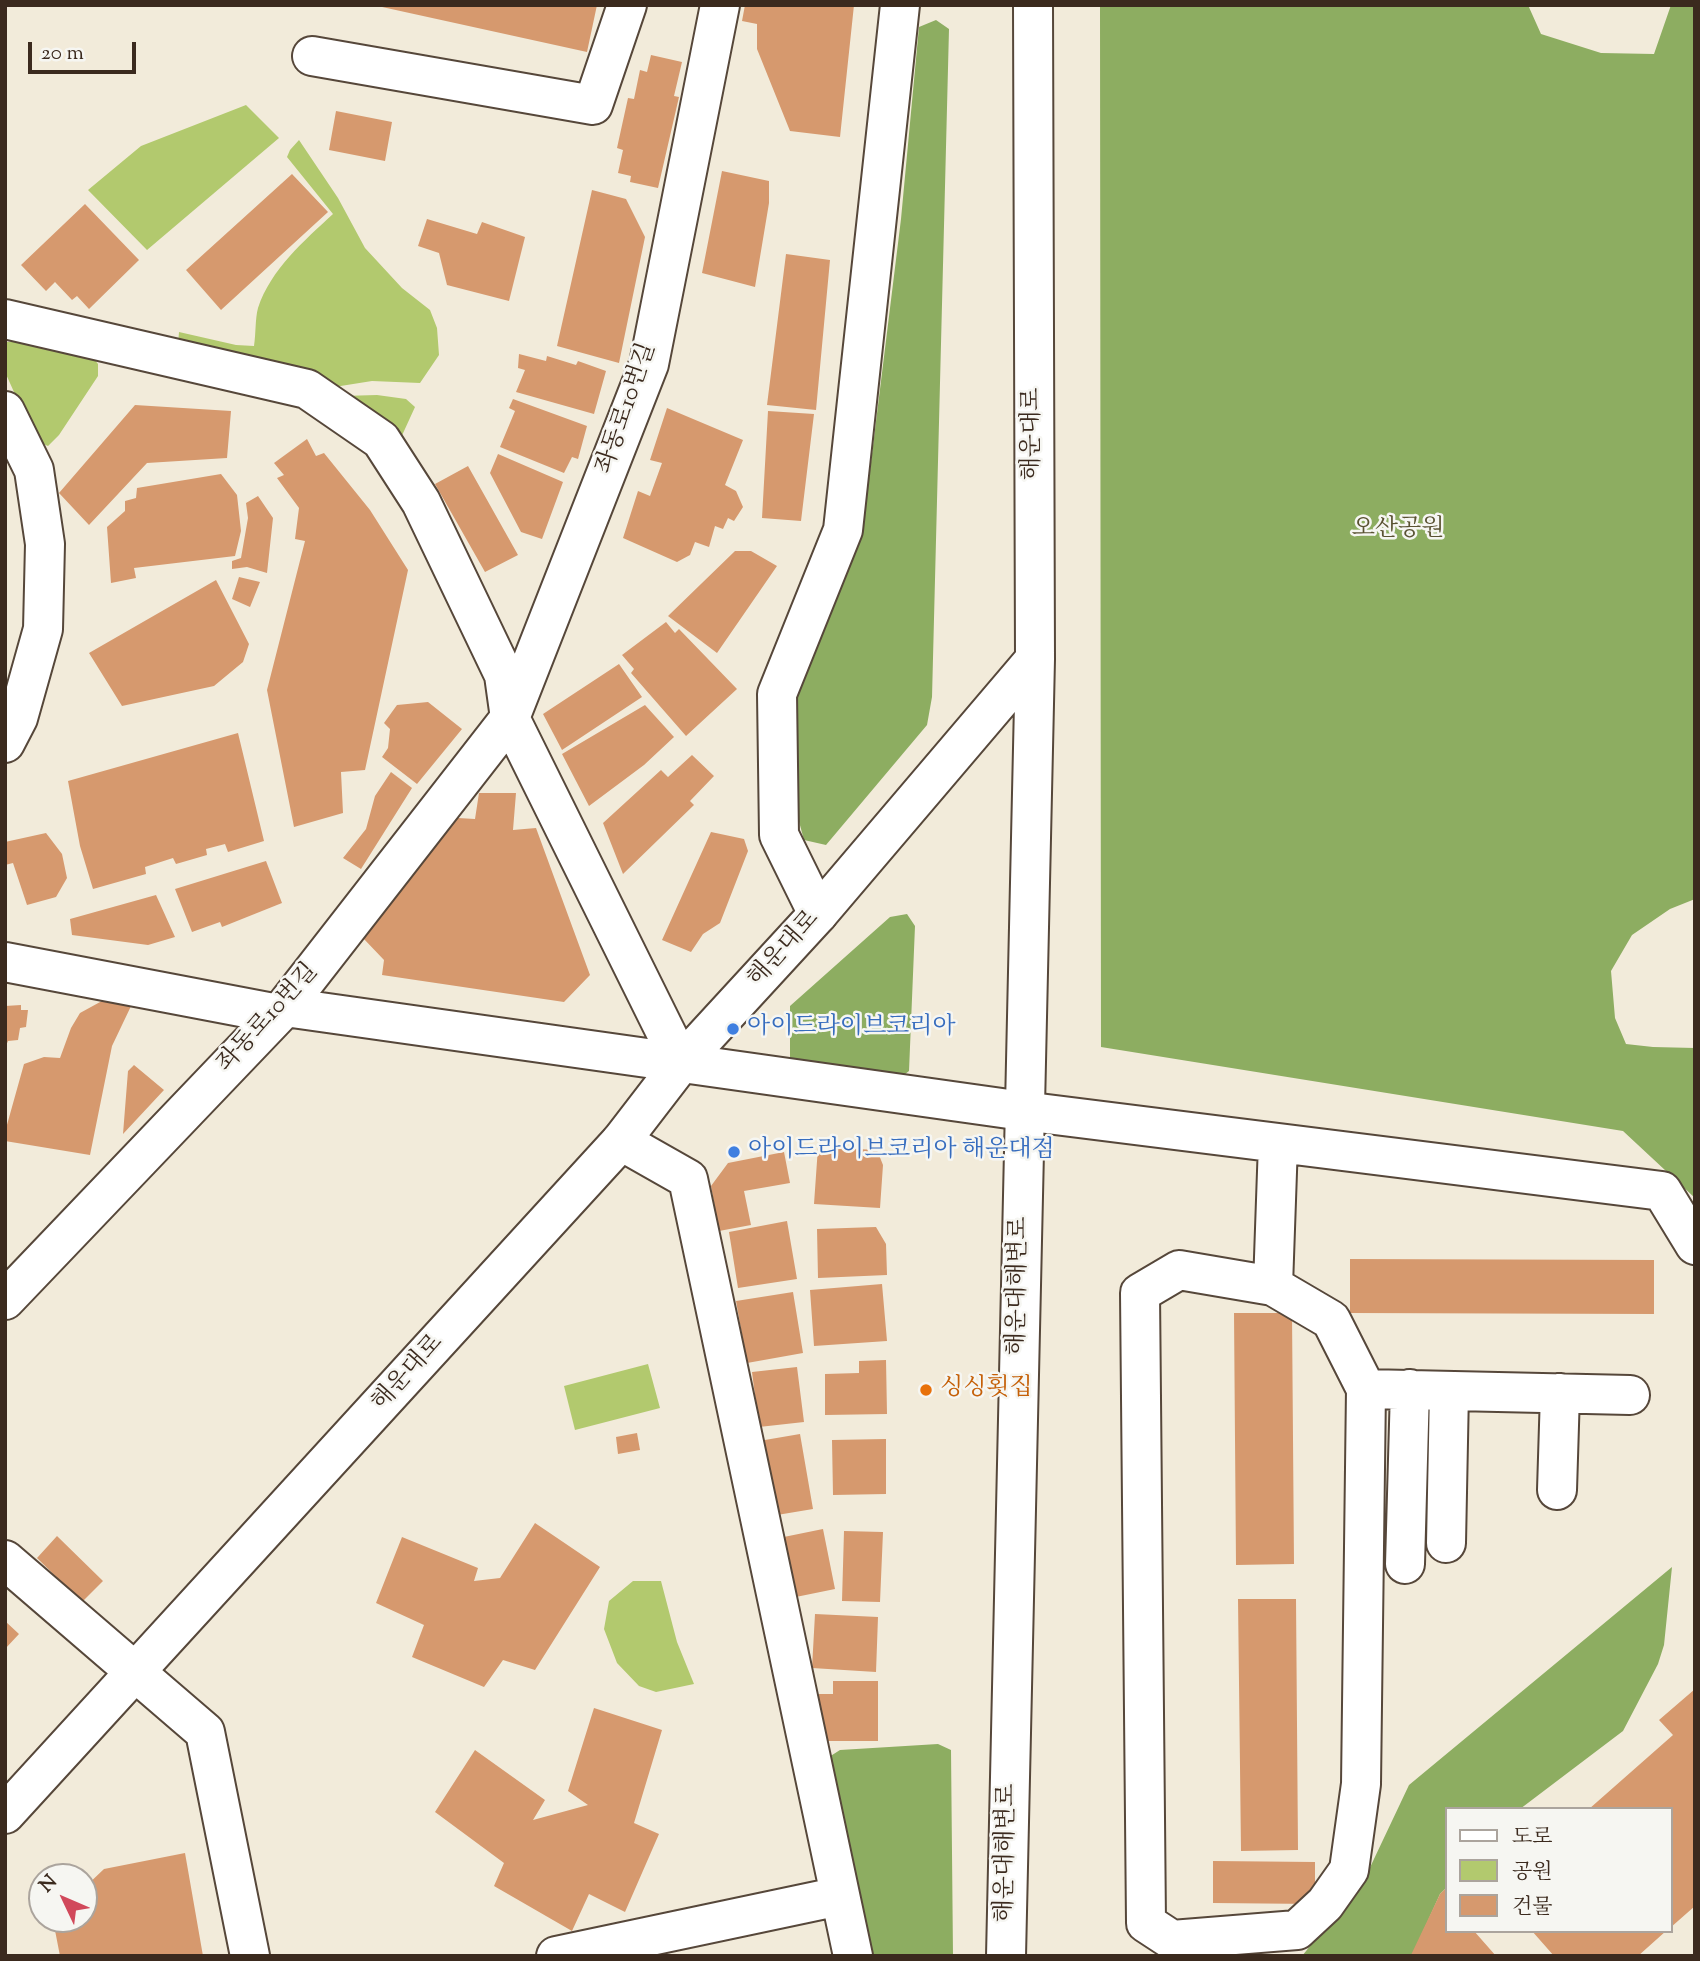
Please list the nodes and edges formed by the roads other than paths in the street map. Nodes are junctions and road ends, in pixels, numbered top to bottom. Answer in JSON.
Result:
{"nodes":[{"id":1,"x":627,"y":5,"type":"edge"},
{"id":2,"x":720,"y":5,"type":"edge"},
{"id":3,"x":900,"y":5,"type":"edge"},
{"id":4,"x":1033,"y":5,"type":"edge"},
{"id":5,"x":312,"y":57,"type":"dead end"},
{"id":6,"x":5,"y":319,"type":"edge"},
{"id":7,"x":5,"y":411,"type":"edge"},
{"id":8,"x":1035,"y":659,"type":"junction"},
{"id":9,"x":510,"y":718,"type":"junction"},
{"id":10,"x":5,"y":743,"type":"edge"},
{"id":11,"x":818,"y":914,"type":"junction"},
{"id":12,"x":5,"y":962,"type":"edge"},
{"id":13,"x":281,"y":1010,"type":"junction"},
{"id":14,"x":681,"y":1063,"type":"junction"},
{"id":15,"x":1023,"y":1111,"type":"junction"},
{"id":16,"x":621,"y":1141,"type":"junction"},
{"id":17,"x":1278,"y":1143,"type":"junction"},
{"id":18,"x":1695,"y":1245,"type":"edge"},
{"id":19,"x":1273,"y":1286,"type":"junction"},
{"id":20,"x":5,"y":1300,"type":"edge"},
{"id":21,"x":1366,"y":1389,"type":"junction"},
{"id":22,"x":1410,"y":1389,"type":"junction"},
{"id":23,"x":1449,"y":1391,"type":"junction"},
{"id":24,"x":1560,"y":1393,"type":"junction"},
{"id":25,"x":1630,"y":1395,"type":"dead end"},
{"id":26,"x":1557,"y":1490,"type":"dead end"},
{"id":27,"x":1447,"y":1543,"type":"dead end"},
{"id":28,"x":5,"y":1560,"type":"edge"},
{"id":29,"x":1405,"y":1564,"type":"dead end"},
{"id":30,"x":137,"y":1672,"type":"junction"},
{"id":31,"x":5,"y":1814,"type":"edge"},
{"id":32,"x":840,"y":1896,"type":"junction"},
{"id":33,"x":1170,"y":1948,"type":"edge"},
{"id":34,"x":250,"y":1956,"type":"edge"},
{"id":35,"x":556,"y":1956,"type":"edge"},
{"id":36,"x":853,"y":1956,"type":"edge"},
{"id":37,"x":1006,"y":1956,"type":"edge"}],
"edges":[{"from":1,"to":5,"type":"street"},
{"from":2,"to":9,"type":"street","name":"좌동로10번길"},
{"from":3,"to":11,"type":"street"},
{"from":4,"to":8,"type":"street","name":"해운대로"},
{"from":6,"to":9,"type":"street"},
{"from":7,"to":10,"type":"street"},
{"from":8,"to":11,"type":"street","name":"해운대로"},
{"from":8,"to":15,"type":"street","name":"해운대해변로"},
{"from":9,"to":13,"type":"street","name":"좌동로10번길"},
{"from":9,"to":14,"type":"street"},
{"from":11,"to":14,"type":"street","name":"해운대로"},
{"from":12,"to":13,"type":"street"},
{"from":13,"to":14,"type":"street"},
{"from":13,"to":20,"type":"street","name":"좌동로10번길"},
{"from":14,"to":15,"type":"street"},
{"from":14,"to":16,"type":"street","name":"해운대로"},
{"from":15,"to":17,"type":"street"},
{"from":15,"to":37,"type":"street","name":"해운대해변로"},
{"from":16,"to":30,"type":"street","name":"해운대로"},
{"from":16,"to":32,"type":"street"},
{"from":17,"to":18,"type":"street"},
{"from":17,"to":19,"type":"street"},
{"from":19,"to":21,"type":"street"},
{"from":19,"to":33,"type":"street"},
{"from":21,"to":22,"type":"street"},
{"from":21,"to":33,"type":"street"},
{"from":22,"to":23,"type":"street"},
{"from":22,"to":29,"type":"street"},
{"from":23,"to":24,"type":"street"},
{"from":23,"to":27,"type":"street"},
{"from":24,"to":25,"type":"street"},
{"from":24,"to":26,"type":"street"},
{"from":28,"to":30,"type":"street"},
{"from":30,"to":31,"type":"street","name":"해운대로"},
{"from":30,"to":34,"type":"street"},
{"from":32,"to":35,"type":"street"},
{"from":32,"to":36,"type":"street"}]}
